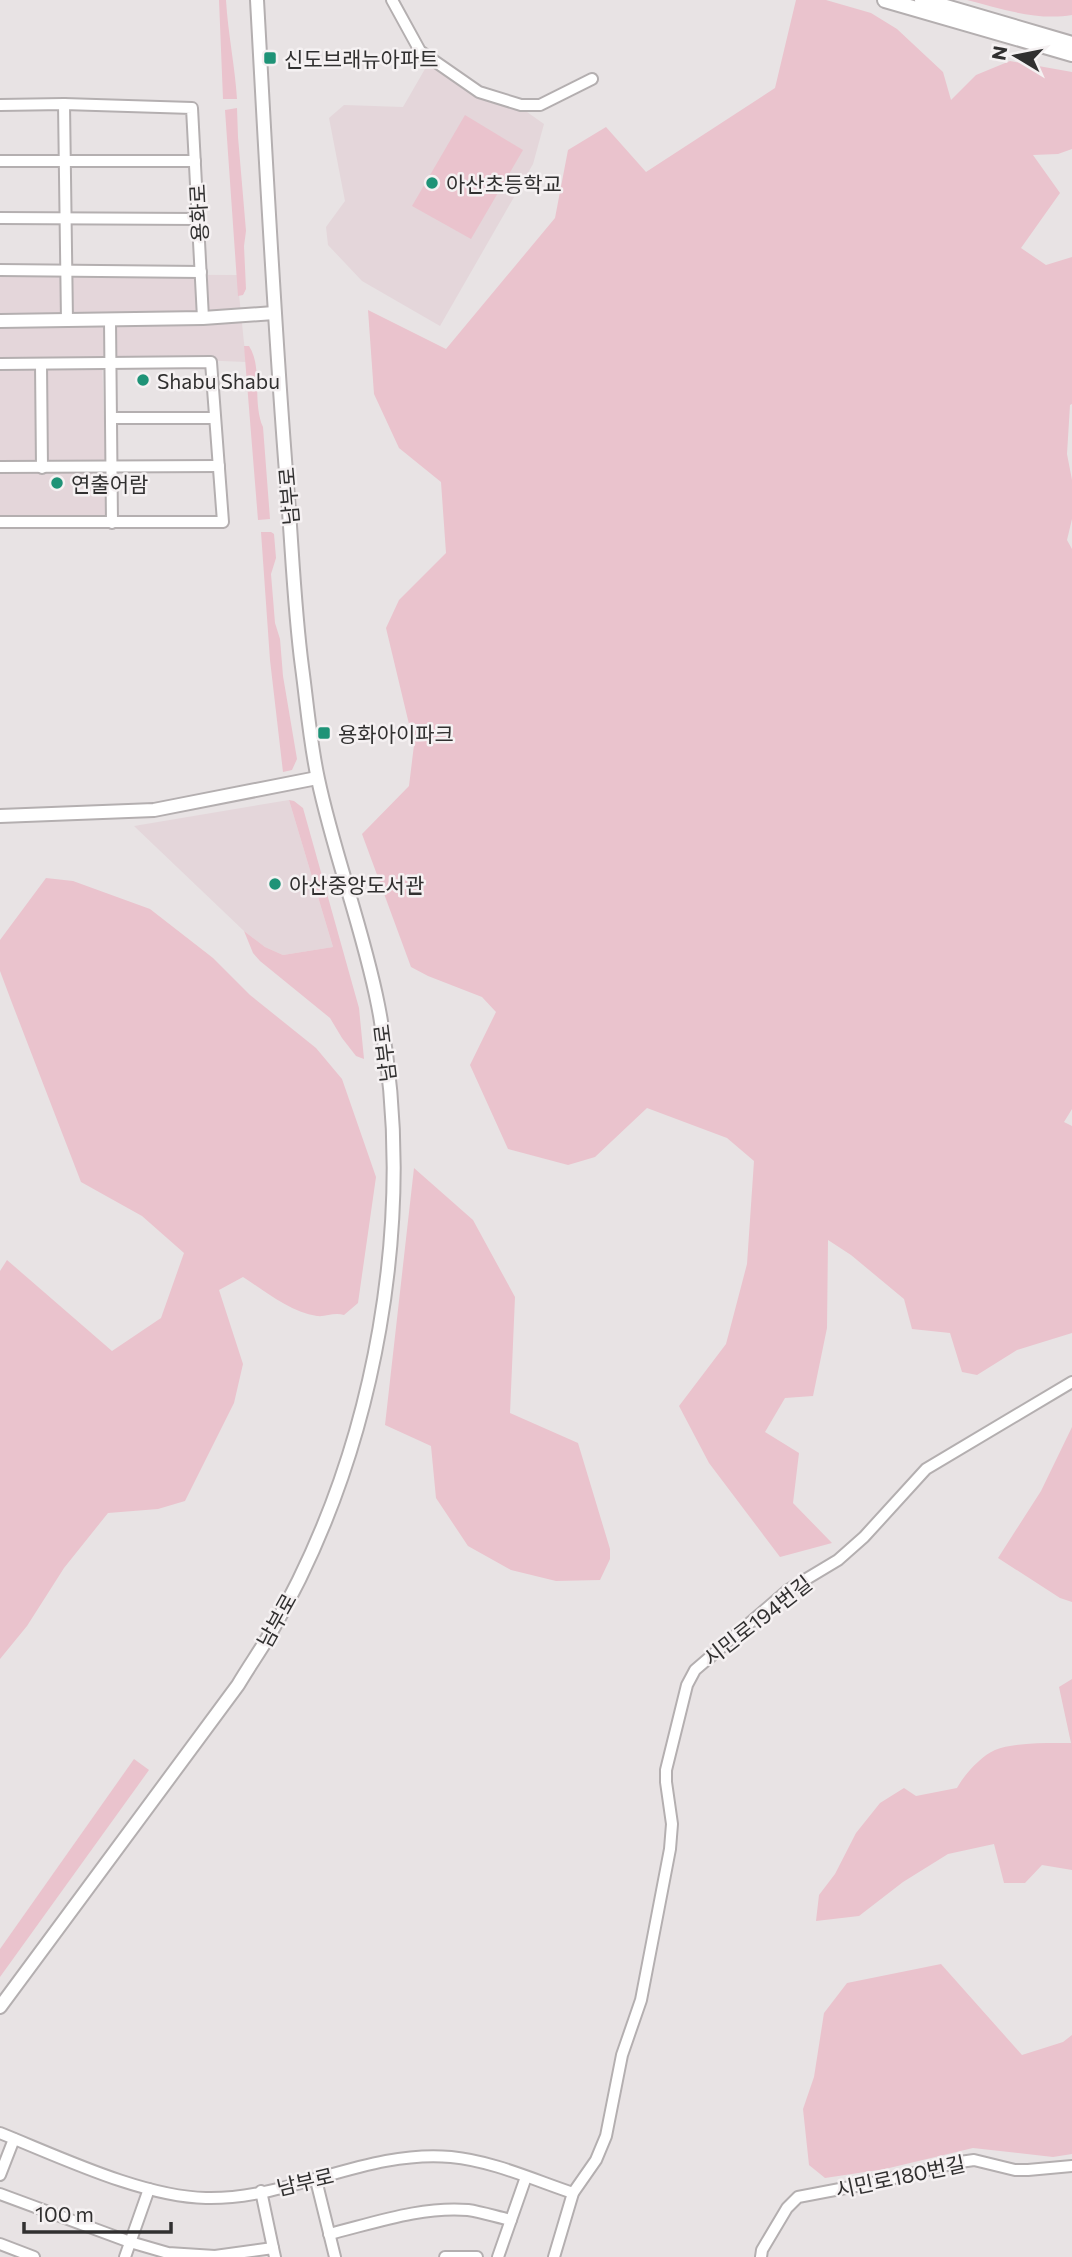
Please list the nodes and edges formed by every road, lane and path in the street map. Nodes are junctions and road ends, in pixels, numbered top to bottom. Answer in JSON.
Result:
{"nodes":[{"id":1,"x":257,"y":0,"type":"edge"},
{"id":2,"x":392,"y":0,"type":"edge"},
{"id":3,"x":885,"y":0,"type":"edge"},
{"id":4,"x":922,"y":0,"type":"edge"},
{"id":5,"x":1072,"y":44,"type":"edge"},
{"id":6,"x":1072,"y":54,"type":"edge"},
{"id":7,"x":592,"y":79,"type":"dead end"},
{"id":8,"x":64,"y":104,"type":"junction"},
{"id":9,"x":0,"y":105,"type":"edge"},
{"id":10,"x":65,"y":160,"type":"junction"},
{"id":11,"x":0,"y":161,"type":"edge"},
{"id":12,"x":195,"y":161,"type":"junction"},
{"id":13,"x":65,"y":217,"type":"junction"},
{"id":14,"x":0,"y":218,"type":"edge"},
{"id":15,"x":199,"y":219,"type":"junction"},
{"id":16,"x":0,"y":270,"type":"edge"},
{"id":17,"x":66,"y":270,"type":"junction"},
{"id":18,"x":201,"y":272,"type":"junction"},
{"id":19,"x":274,"y":313,"type":"junction"},
{"id":20,"x":202,"y":318,"type":"junction"},
{"id":21,"x":110,"y":320,"type":"junction"},
{"id":22,"x":0,"y":321,"type":"edge"},
{"id":23,"x":67,"y":321,"type":"junction"},
{"id":24,"x":0,"y":364,"type":"edge"},
{"id":25,"x":41,"y":364,"type":"junction"},
{"id":26,"x":110,"y":364,"type":"junction"},
{"id":27,"x":111,"y":418,"type":"junction"},
{"id":28,"x":214,"y":418,"type":"junction"},
{"id":29,"x":219,"y":466,"type":"junction"},
{"id":30,"x":0,"y":467,"type":"edge"},
{"id":31,"x":111,"y":467,"type":"junction"},
{"id":32,"x":42,"y":468,"type":"junction"},
{"id":33,"x":0,"y":522,"type":"edge"},
{"id":34,"x":112,"y":523,"type":"junction"},
{"id":35,"x":317,"y":778,"type":"junction"},
{"id":36,"x":0,"y":816,"type":"edge"},
{"id":37,"x":1072,"y":1382,"type":"edge"},
{"id":38,"x":0,"y":2007,"type":"edge"},
{"id":39,"x":0,"y":2133,"type":"edge"},
{"id":40,"x":13,"y":2138,"type":"junction"},
{"id":41,"x":1072,"y":2166,"type":"edge"},
{"id":42,"x":0,"y":2175,"type":"edge"},
{"id":43,"x":526,"y":2177,"type":"junction"},
{"id":44,"x":316,"y":2180,"type":"junction"},
{"id":45,"x":149,"y":2189,"type":"junction"},
{"id":46,"x":261,"y":2192,"type":"junction"},
{"id":47,"x":573,"y":2193,"type":"junction"},
{"id":48,"x":0,"y":2194,"type":"edge"},
{"id":49,"x":511,"y":2220,"type":"junction"},
{"id":50,"x":329,"y":2234,"type":"junction"},
{"id":51,"x":130,"y":2242,"type":"junction"},
{"id":52,"x":0,"y":2244,"type":"edge"},
{"id":53,"x":274,"y":2253,"type":"edge"},
{"id":54,"x":34,"y":2257,"type":"edge"},
{"id":55,"x":125,"y":2257,"type":"edge"},
{"id":56,"x":335,"y":2257,"type":"edge"},
{"id":57,"x":445,"y":2257,"type":"edge"},
{"id":58,"x":477,"y":2257,"type":"edge"},
{"id":59,"x":498,"y":2257,"type":"edge"},
{"id":60,"x":554,"y":2257,"type":"edge"},
{"id":61,"x":761,"y":2257,"type":"edge"}],
"edges":[{"from":1,"to":19,"type":"street","name":"남부로"},
{"from":2,"to":7,"type":"street"},
{"from":3,"to":6,"type":"main road"},
{"from":4,"to":5,"type":"main road"},
{"from":8,"to":9,"type":"street"},
{"from":8,"to":10,"type":"street"},
{"from":8,"to":12,"type":"street","name":"용화로"},
{"from":10,"to":11,"type":"street"},
{"from":10,"to":12,"type":"street"},
{"from":10,"to":13,"type":"street"},
{"from":12,"to":15,"type":"street","name":"용화로"},
{"from":13,"to":14,"type":"street"},
{"from":13,"to":15,"type":"street"},
{"from":13,"to":17,"type":"street"},
{"from":15,"to":18,"type":"street","name":"용화로"},
{"from":16,"to":17,"type":"street"},
{"from":17,"to":18,"type":"street"},
{"from":17,"to":23,"type":"street"},
{"from":18,"to":20,"type":"street","name":"용화로"},
{"from":19,"to":20,"type":"street"},
{"from":19,"to":35,"type":"street","name":"남부로"},
{"from":20,"to":21,"type":"street"},
{"from":21,"to":23,"type":"street"},
{"from":21,"to":26,"type":"street"},
{"from":22,"to":23,"type":"street"},
{"from":24,"to":25,"type":"street"},
{"from":25,"to":26,"type":"street"},
{"from":25,"to":32,"type":"street"},
{"from":26,"to":27,"type":"street"},
{"from":26,"to":28,"type":"street"},
{"from":27,"to":28,"type":"street"},
{"from":27,"to":31,"type":"street"},
{"from":28,"to":29,"type":"street"},
{"from":29,"to":31,"type":"street"},
{"from":29,"to":34,"type":"street"},
{"from":30,"to":32,"type":"street"},
{"from":31,"to":32,"type":"street"},
{"from":31,"to":34,"type":"street"},
{"from":33,"to":34,"type":"street"},
{"from":35,"to":36,"type":"street"},
{"from":35,"to":38,"type":"street","name":"남부로"},
{"from":37,"to":47,"type":"street","name":"시민로194번길"},
{"from":39,"to":40,"type":"street","name":"남부로"},
{"from":40,"to":42,"type":"street"},
{"from":40,"to":45,"type":"street","name":"남부로"},
{"from":41,"to":61,"type":"street","name":"시민로180번길"},
{"from":43,"to":44,"type":"street","name":"남부로"},
{"from":43,"to":47,"type":"street","name":"남부로"},
{"from":43,"to":49,"type":"street"},
{"from":44,"to":46,"type":"street","name":"남부로"},
{"from":44,"to":50,"type":"street"},
{"from":45,"to":46,"type":"street","name":"남부로"},
{"from":45,"to":51,"type":"street"},
{"from":46,"to":53,"type":"street"},
{"from":47,"to":60,"type":"street","name":"시민로194번길"},
{"from":48,"to":51,"type":"street"},
{"from":49,"to":50,"type":"street"},
{"from":49,"to":59,"type":"street"},
{"from":50,"to":56,"type":"street"},
{"from":51,"to":53,"type":"street"},
{"from":51,"to":55,"type":"street"},
{"from":52,"to":54,"type":"street"},
{"from":57,"to":58,"type":"street"}]}
